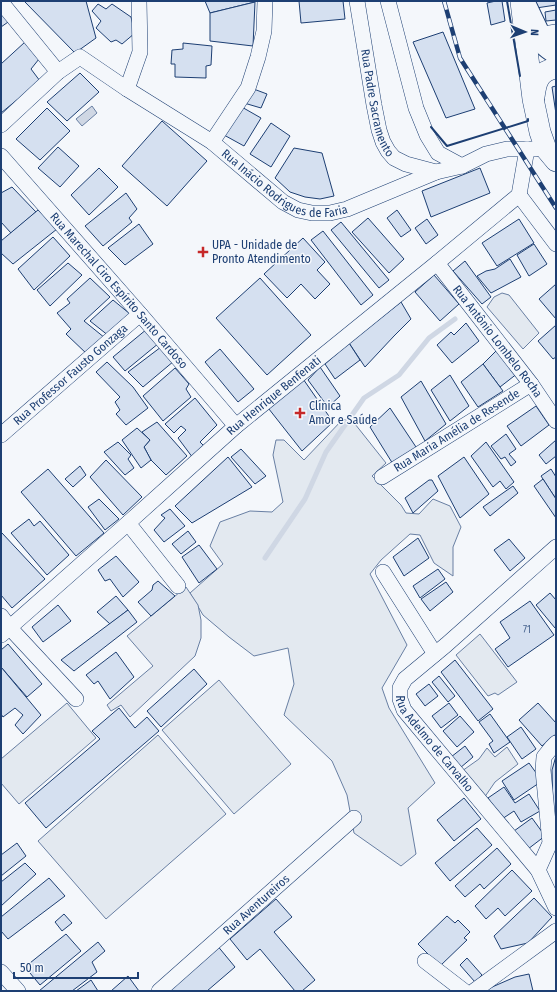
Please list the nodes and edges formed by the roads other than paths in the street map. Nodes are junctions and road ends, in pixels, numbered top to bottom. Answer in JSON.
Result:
{"nodes":[{"id":1,"x":139,"y":1,"type":"edge"},
{"id":2,"x":265,"y":1,"type":"edge"},
{"id":3,"x":357,"y":1,"type":"edge"},
{"id":4,"x":388,"y":1,"type":"edge"},
{"id":5,"x":522,"y":1,"type":"edge"},
{"id":6,"x":1,"y":2,"type":"edge"},
{"id":7,"x":547,"y":34,"type":"edge"},
{"id":8,"x":556,"y":53,"type":"edge"},
{"id":9,"x":556,"y":68,"type":"edge"},
{"id":10,"x":58,"y":72,"type":"junction"},
{"id":11,"x":127,"y":89,"type":"junction"},
{"id":12,"x":533,"y":99,"type":"junction"},
{"id":13,"x":1,"y":125,"type":"edge"},
{"id":14,"x":212,"y":142,"type":"junction"},
{"id":15,"x":543,"y":153,"type":"edge"},
{"id":16,"x":1,"y":156,"type":"edge"},
{"id":17,"x":462,"y":166,"type":"junction"},
{"id":18,"x":436,"y":172,"type":"junction"},
{"id":19,"x":519,"y":195,"type":"junction"},
{"id":20,"x":556,"y":244,"type":"edge"},
{"id":21,"x":437,"y":263,"type":"junction"},
{"id":22,"x":140,"y":314,"type":"junction"},
{"id":23,"x":531,"y":384,"type":"junction"},
{"id":24,"x":556,"y":421,"type":"edge"},
{"id":25,"x":236,"y":426,"type":"junction"},
{"id":26,"x":1,"y":435,"type":"edge"},
{"id":27,"x":382,"y":477,"type":"dead end"},
{"id":28,"x":128,"y":523,"type":"junction"},
{"id":29,"x":556,"y":547,"type":"edge"},
{"id":30,"x":383,"y":572,"type":"dead end"},
{"id":31,"x":178,"y":586,"type":"dead end"},
{"id":32,"x":4,"y":627,"type":"edge"},
{"id":33,"x":435,"y":654,"type":"junction"},
{"id":34,"x":76,"y":699,"type":"dead end"},
{"id":35,"x":556,"y":743,"type":"edge"},
{"id":36,"x":354,"y":818,"type":"dead end"},
{"id":37,"x":538,"y":870,"type":"junction"},
{"id":38,"x":556,"y":908,"type":"edge"},
{"id":39,"x":556,"y":931,"type":"edge"},
{"id":40,"x":425,"y":961,"type":"dead end"},
{"id":41,"x":1,"y":972,"type":"edge"},
{"id":42,"x":18,"y":991,"type":"edge"},
{"id":43,"x":158,"y":991,"type":"edge"},
{"id":44,"x":464,"y":991,"type":"edge"},
{"id":45,"x":474,"y":991,"type":"edge"}],
"edges":[{"from":1,"to":11,"type":"street"},
{"from":2,"to":14,"type":"street"},
{"from":3,"to":18,"type":"street","name":"Rua Padre Sacramento"},
{"from":4,"to":17,"type":"street"},
{"from":5,"to":7,"type":"highway"},
{"from":5,"to":12,"type":"main road"},
{"from":6,"to":10,"type":"street"},
{"from":7,"to":8,"type":"highway"},
{"from":9,"to":12,"type":"main road"},
{"from":10,"to":11,"type":"street","name":"Rua Inácio Rodrigues de Faria"},
{"from":10,"to":13,"type":"street"},
{"from":11,"to":14,"type":"street","name":"Rua Inácio Rodrigues de Faria"},
{"from":12,"to":15,"type":"main road"},
{"from":14,"to":18,"type":"street","name":"Rua Inácio Rodrigues de Faria"},
{"from":15,"to":17,"type":"street","name":"Rua Inácio Rodrigues de Faria"},
{"from":15,"to":19,"type":"street"},
{"from":16,"to":22,"type":"street","name":"Rua Marechal Ciro Espírito Santo Cardoso"},
{"from":17,"to":18,"type":"street","name":"Rua Inácio Rodrigues de Faria"},
{"from":19,"to":20,"type":"street"},
{"from":19,"to":21,"type":"street","name":"Rua Henrique Benfenati"},
{"from":21,"to":23,"type":"street","name":"Rua Antônio Lombelo Rocha"},
{"from":21,"to":25,"type":"street","name":"Rua Henrique Benfenati"},
{"from":22,"to":25,"type":"street","name":"Rua Marechal Ciro Espírito Santo Cardoso"},
{"from":22,"to":26,"type":"street","name":"Rua Professor Fausto Gonzaga"},
{"from":23,"to":24,"type":"street","name":"Rua Antônio Lombelo Rocha"},
{"from":23,"to":27,"type":"street","name":"Rua Maria Amélia de Resende"},
{"from":25,"to":28,"type":"street","name":"Rua Henrique Benfenati"},
{"from":28,"to":31,"type":"street"},
{"from":28,"to":32,"type":"street","name":"Rua Henrique Benfenati"},
{"from":29,"to":33,"type":"street","name":"Rua Adelmo de Carvalho"},
{"from":30,"to":33,"type":"street"},
{"from":32,"to":34,"type":"street"},
{"from":33,"to":37,"type":"street","name":"Rua Adelmo de Carvalho"},
{"from":35,"to":37,"type":"street"},
{"from":36,"to":43,"type":"street","name":"Rua Aventureiros"},
{"from":37,"to":38,"type":"street","name":"Rua Adelmo de Carvalho"},
{"from":39,"to":45,"type":"street"},
{"from":40,"to":44,"type":"street"},
{"from":41,"to":42,"type":"street"}]}
